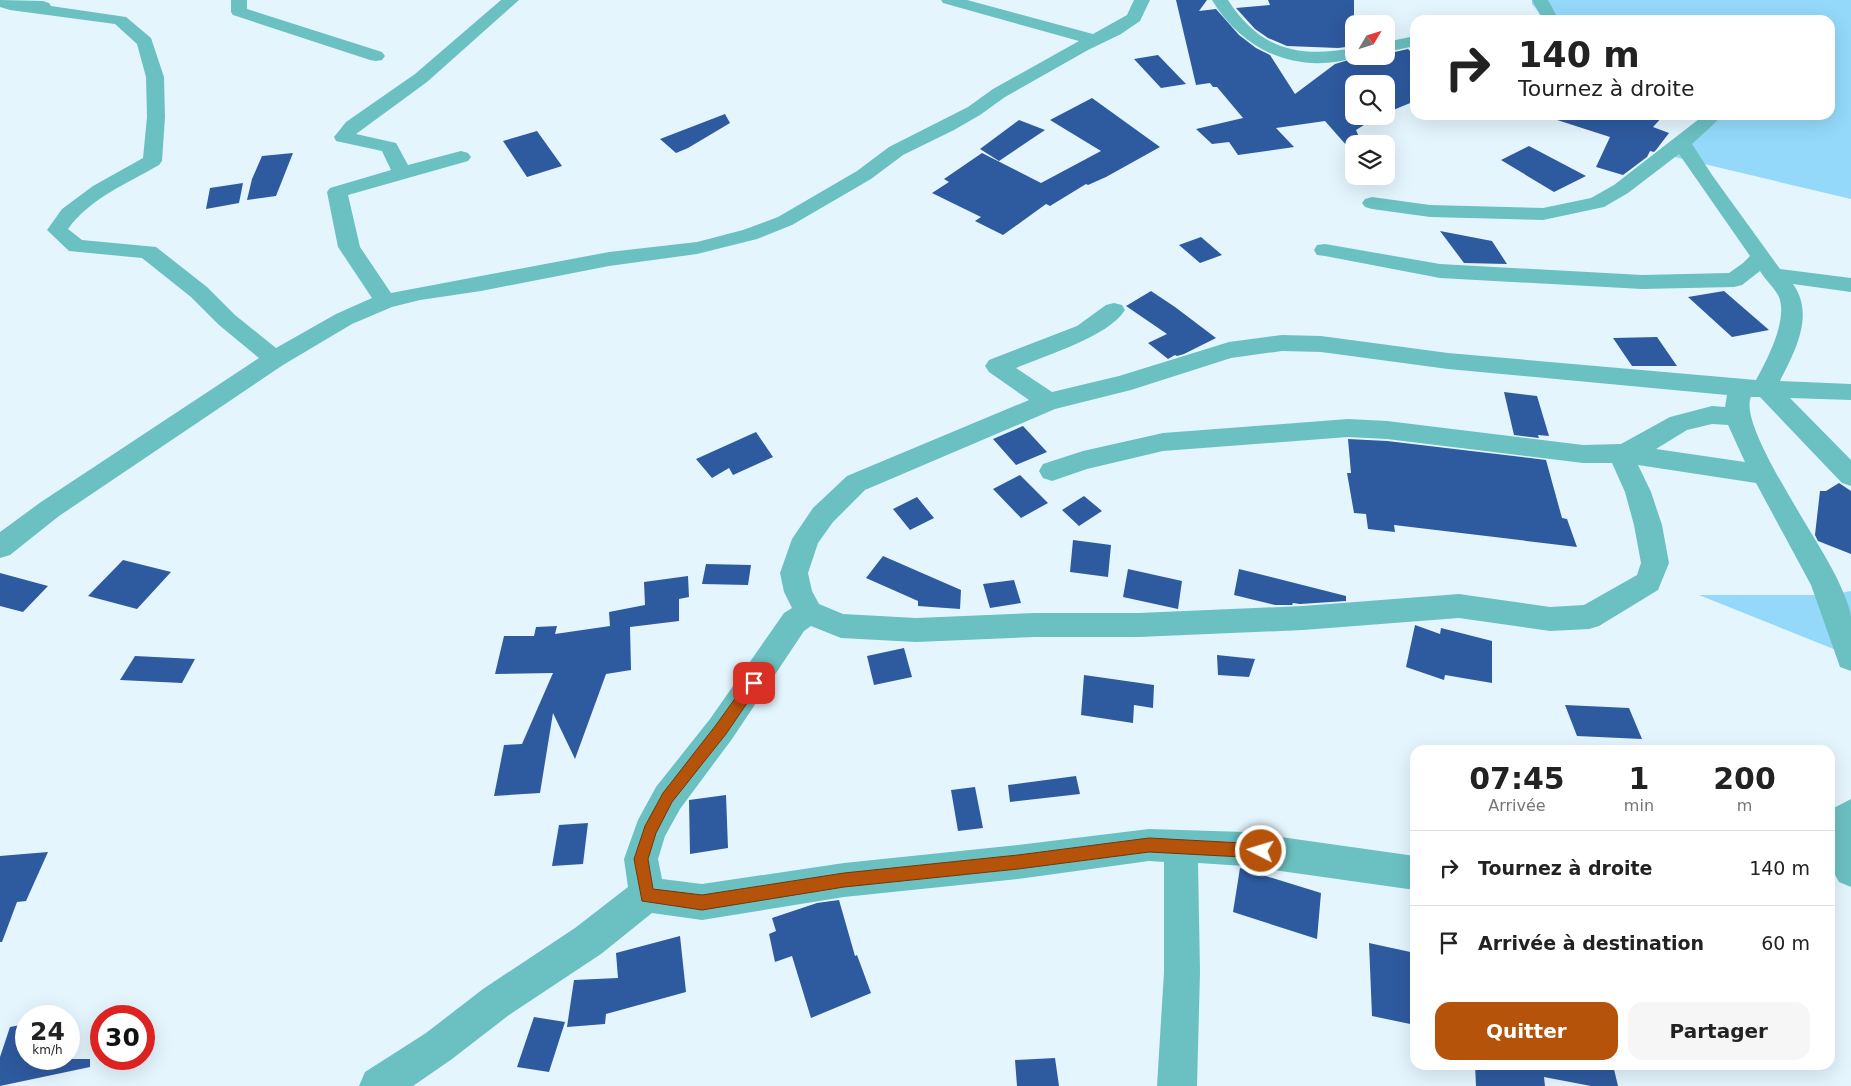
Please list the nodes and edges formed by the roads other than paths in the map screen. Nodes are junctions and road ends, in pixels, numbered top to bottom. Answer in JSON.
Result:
{"nodes":[{"id":1,"x":81,"y":0,"type":"edge"},
{"id":2,"x":239,"y":0,"type":"edge"},
{"id":3,"x":511,"y":0,"type":"edge"},
{"id":4,"x":949,"y":0,"type":"edge"},
{"id":5,"x":1142,"y":0,"type":"edge"},
{"id":6,"x":1220,"y":0,"type":"edge"},
{"id":7,"x":1540,"y":0,"type":"edge"},
{"id":8,"x":0,"y":2,"type":"edge"},
{"id":9,"x":24,"y":7,"type":"junction"},
{"id":10,"x":1548,"y":15,"type":"edge"},
{"id":11,"x":1094,"y":40,"type":"junction"},
{"id":12,"x":1410,"y":42,"type":"edge"},
{"id":13,"x":1395,"y":45,"type":"edge"},
{"id":14,"x":1345,"y":54,"type":"edge"},
{"id":15,"x":376,"y":56,"type":"dead end"},
{"id":16,"x":1708,"y":120,"type":"edge"},
{"id":17,"x":1682,"y":143,"type":"junction"},
{"id":18,"x":461,"y":158,"type":"dead end"},
{"id":19,"x":403,"y":173,"type":"junction"},
{"id":20,"x":1372,"y":203,"type":"dead end"},
{"id":21,"x":1325,"y":250,"type":"dead end"},
{"id":22,"x":1761,"y":256,"type":"junction"},
{"id":23,"x":1773,"y":275,"type":"junction"},
{"id":24,"x":1851,"y":286,"type":"edge"},
{"id":25,"x":385,"y":301,"type":"junction"},
{"id":26,"x":1114,"y":310,"type":"dead end"},
{"id":27,"x":274,"y":359,"type":"junction"},
{"id":28,"x":1754,"y":387,"type":"junction"},
{"id":29,"x":1851,"y":392,"type":"edge"},
{"id":30,"x":1048,"y":402,"type":"junction"},
{"id":31,"x":1737,"y":418,"type":"junction"},
{"id":32,"x":1624,"y":452,"type":"junction"},
{"id":33,"x":1052,"y":472,"type":"dead end"},
{"id":34,"x":1764,"y":475,"type":"junction"},
{"id":35,"x":1851,"y":476,"type":"edge"},
{"id":36,"x":0,"y":547,"type":"edge"},
{"id":37,"x":809,"y":612,"type":"junction"},
{"id":38,"x":1851,"y":658,"type":"edge"},
{"id":39,"x":1851,"y":815,"type":"edge"},
{"id":40,"x":1835,"y":827,"type":"edge"},
{"id":41,"x":1835,"y":840,"type":"edge"},
{"id":42,"x":1181,"y":846,"type":"junction"},
{"id":43,"x":1851,"y":870,"type":"edge"},
{"id":44,"x":1410,"y":872,"type":"edge"},
{"id":45,"x":647,"y":896,"type":"junction"},
{"id":46,"x":380,"y":1086,"type":"edge"},
{"id":47,"x":1177,"y":1086,"type":"edge"}],
"edges":[{"from":1,"to":9,"type":"street"},
{"from":2,"to":15,"type":"street"},
{"from":3,"to":19,"type":"street"},
{"from":4,"to":11,"type":"street"},
{"from":5,"to":11,"type":"street"},
{"from":6,"to":14,"type":"street"},
{"from":7,"to":10,"type":"street"},
{"from":8,"to":9,"type":"street"},
{"from":9,"to":27,"type":"street"},
{"from":11,"to":25,"type":"street"},
{"from":12,"to":13,"type":"street"},
{"from":16,"to":17,"type":"street"},
{"from":17,"to":20,"type":"street"},
{"from":17,"to":22,"type":"street"},
{"from":18,"to":19,"type":"street"},
{"from":19,"to":25,"type":"street"},
{"from":21,"to":22,"type":"street"},
{"from":22,"to":23,"type":"street"},
{"from":23,"to":24,"type":"street"},
{"from":23,"to":28,"type":"street"},
{"from":25,"to":27,"type":"street"},
{"from":26,"to":30,"type":"street"},
{"from":27,"to":36,"type":"street"},
{"from":28,"to":29,"type":"street"},
{"from":28,"to":30,"type":"street"},
{"from":28,"to":31,"type":"street"},
{"from":28,"to":35,"type":"street"},
{"from":30,"to":37,"type":"street"},
{"from":31,"to":32,"type":"street"},
{"from":31,"to":34,"type":"street"},
{"from":32,"to":33,"type":"street"},
{"from":32,"to":34,"type":"street"},
{"from":32,"to":37,"type":"street"},
{"from":34,"to":38,"type":"street"},
{"from":37,"to":45,"type":"street"},
{"from":39,"to":40,"type":"street"},
{"from":41,"to":43,"type":"street"},
{"from":42,"to":44,"type":"street"},
{"from":42,"to":45,"type":"street"},
{"from":42,"to":47,"type":"street"},
{"from":45,"to":46,"type":"street"}]}
